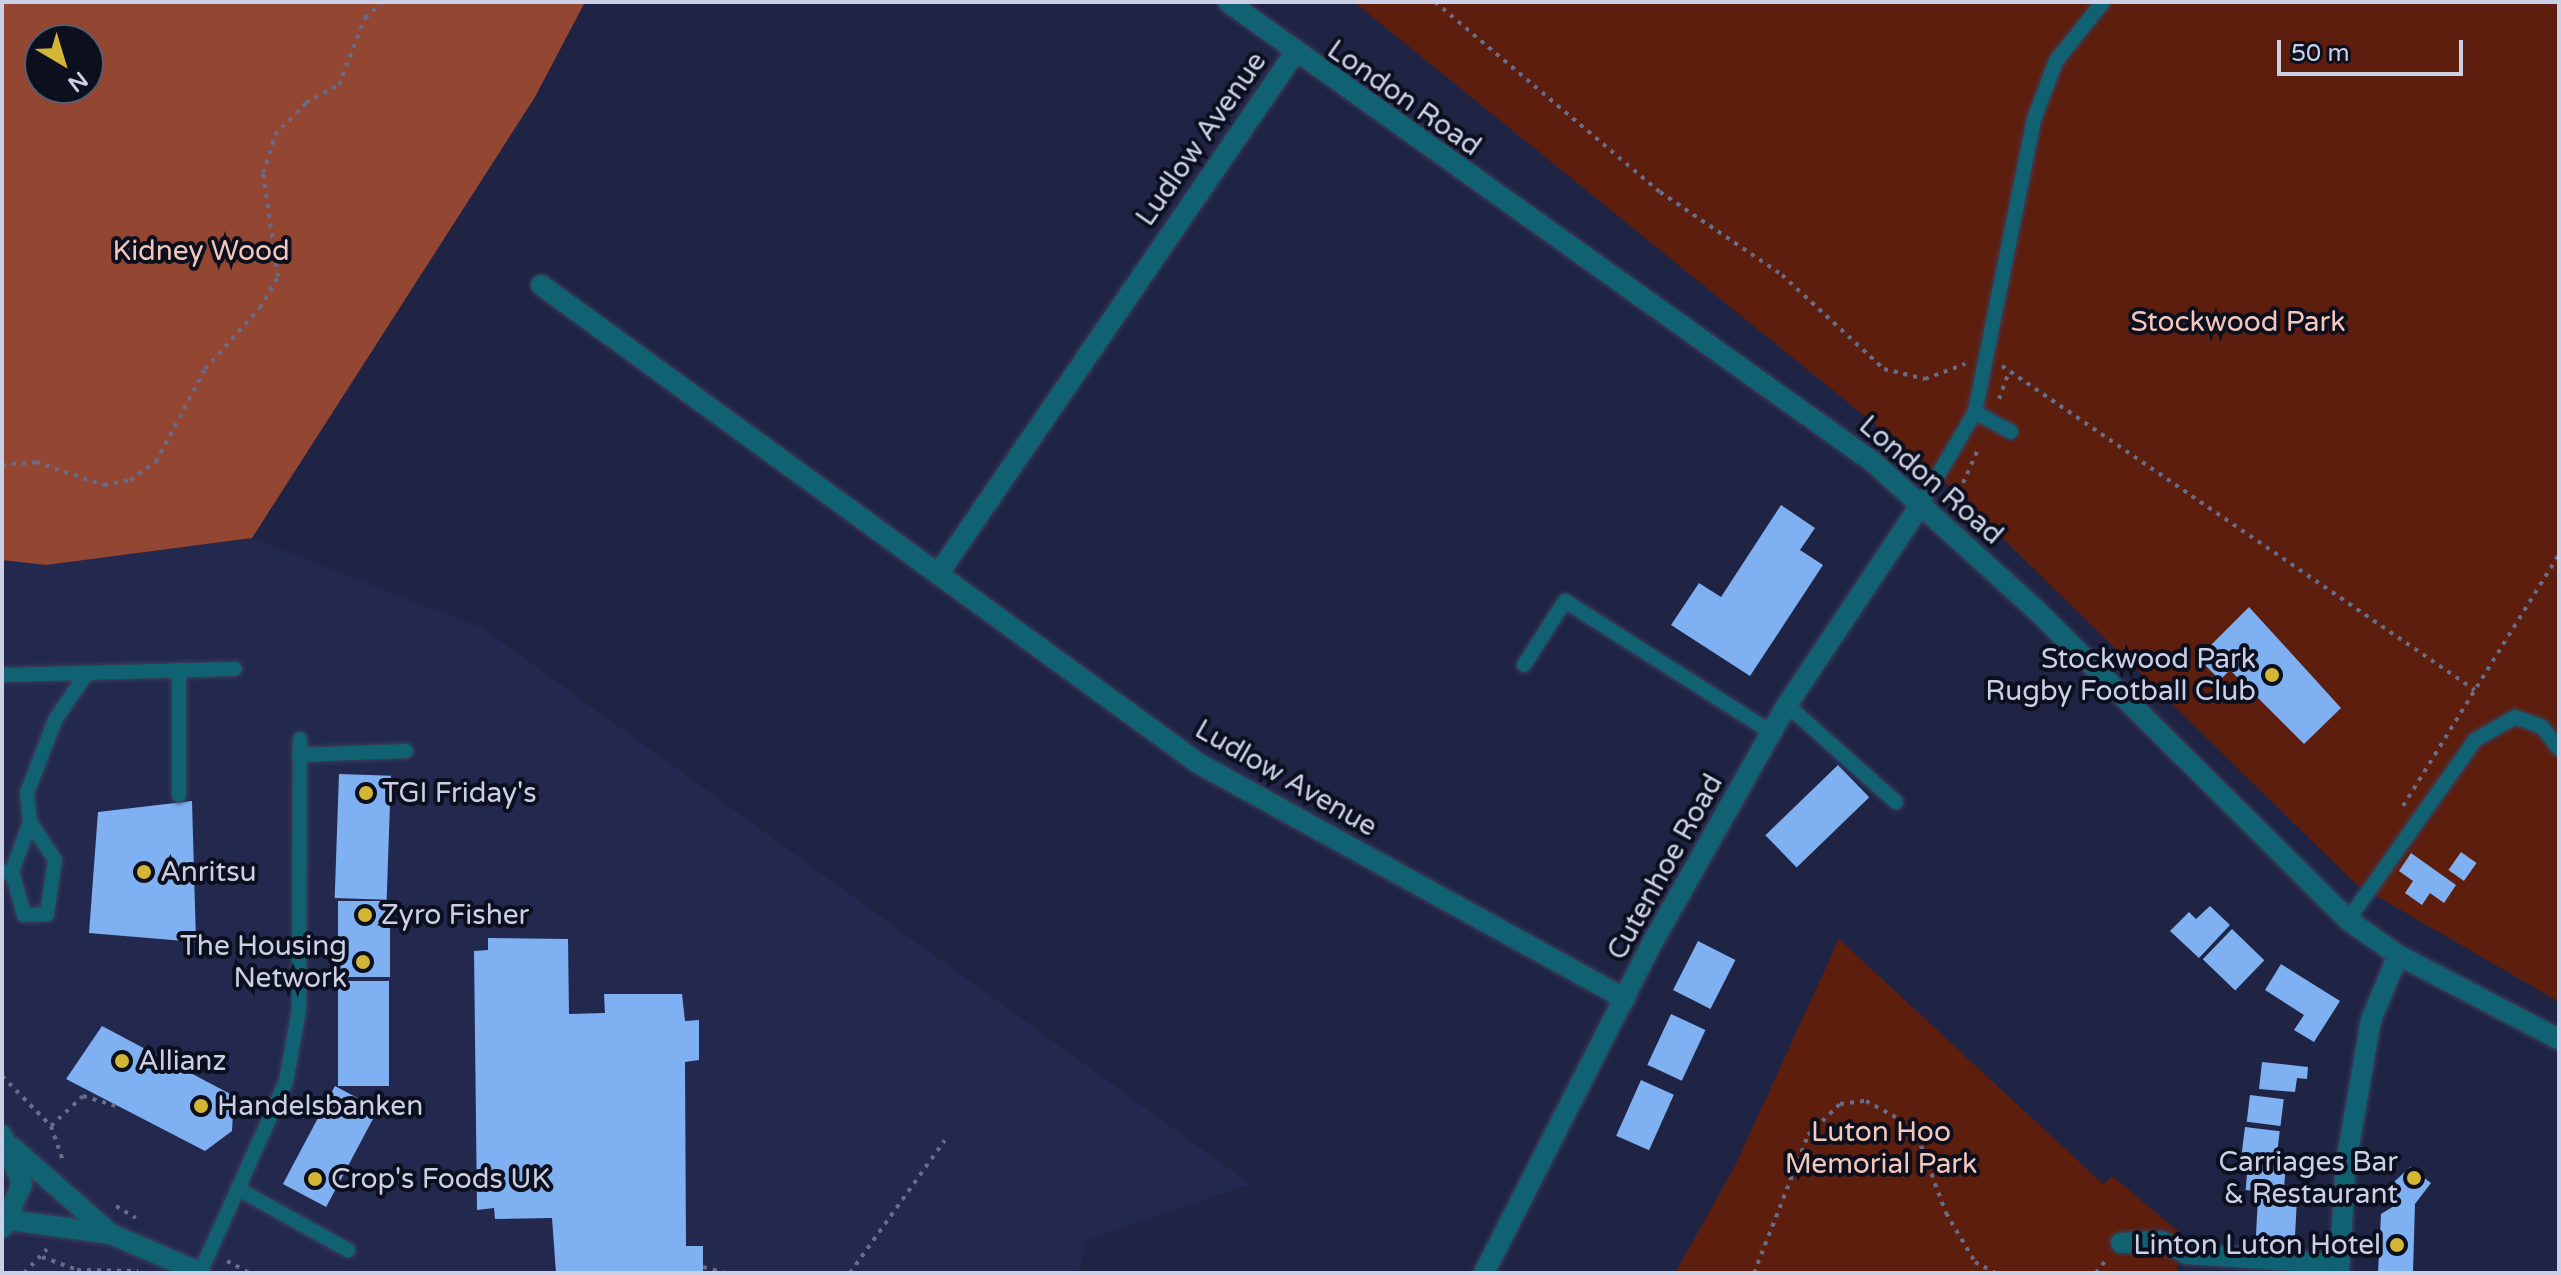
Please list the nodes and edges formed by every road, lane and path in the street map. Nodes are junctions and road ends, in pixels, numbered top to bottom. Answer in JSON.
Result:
{"nodes":[{"id":1,"x":382,"y":2,"type":"edge"},
{"id":2,"x":1228,"y":2,"type":"edge"},
{"id":3,"x":1435,"y":2,"type":"edge"},
{"id":4,"x":2103,"y":2,"type":"edge"},
{"id":5,"x":1294,"y":54,"type":"junction"},
{"id":6,"x":541,"y":285,"type":"dead end"},
{"id":7,"x":1988,"y":356,"type":"junction"},
{"id":8,"x":1975,"y":412,"type":"junction"},
{"id":9,"x":2011,"y":432,"type":"dead end"},
{"id":10,"x":2,"y":465,"type":"edge"},
{"id":11,"x":1921,"y":504,"type":"junction"},
{"id":12,"x":2559,"y":554,"type":"edge"},
{"id":13,"x":939,"y":573,"type":"junction"},
{"id":14,"x":1524,"y":665,"type":"dead end"},
{"id":15,"x":235,"y":669,"type":"dead end"},
{"id":16,"x":179,"y":670,"type":"junction"},
{"id":17,"x":87,"y":673,"type":"junction"},
{"id":18,"x":2,"y":675,"type":"edge"},
{"id":19,"x":2475,"y":690,"type":"junction"},
{"id":20,"x":1787,"y":705,"type":"junction"},
{"id":21,"x":1772,"y":733,"type":"junction"},
{"id":22,"x":300,"y":739,"type":"dead end"},
{"id":23,"x":2559,"y":749,"type":"edge"},
{"id":24,"x":406,"y":751,"type":"dead end"},
{"id":25,"x":299,"y":755,"type":"junction"},
{"id":26,"x":179,"y":795,"type":"dead end"},
{"id":27,"x":1896,"y":802,"type":"dead end"},
{"id":28,"x":30,"y":822,"type":"junction"},
{"id":29,"x":2415,"y":827,"type":"junction"},
{"id":30,"x":7,"y":872,"type":"edge"},
{"id":31,"x":2348,"y":920,"type":"junction"},
{"id":32,"x":2398,"y":955,"type":"junction"},
{"id":33,"x":1625,"y":999,"type":"junction"},
{"id":34,"x":2559,"y":1039,"type":"edge"},
{"id":35,"x":2,"y":1077,"type":"edge"},
{"id":36,"x":115,"y":1106,"type":"dead end"},
{"id":37,"x":51,"y":1126,"type":"junction"},
{"id":38,"x":5,"y":1138,"type":"edge"},
{"id":39,"x":945,"y":1140,"type":"dead end"},
{"id":40,"x":68,"y":1174,"type":"dead end"},
{"id":41,"x":240,"y":1190,"type":"junction"},
{"id":42,"x":102,"y":1198,"type":"dead end"},
{"id":43,"x":142,"y":1221,"type":"dead end"},
{"id":44,"x":6,"y":1224,"type":"edge"},
{"id":45,"x":111,"y":1234,"type":"junction"},
{"id":46,"x":2121,"y":1243,"type":"dead end"},
{"id":47,"x":348,"y":1250,"type":"dead end"},
{"id":48,"x":211,"y":1254,"type":"junction"},
{"id":49,"x":42,"y":1257,"type":"dead end"},
{"id":50,"x":2101,"y":1266,"type":"dead end"},
{"id":51,"x":703,"y":1267,"type":"dead end"},
{"id":52,"x":2339,"y":1268,"type":"edge"},
{"id":53,"x":138,"y":1271,"type":"edge"},
{"id":54,"x":200,"y":1273,"type":"edge"},
{"id":55,"x":250,"y":1273,"type":"edge"},
{"id":56,"x":725,"y":1273,"type":"edge"},
{"id":57,"x":850,"y":1273,"type":"edge"},
{"id":58,"x":1484,"y":1273,"type":"edge"},
{"id":59,"x":1754,"y":1273,"type":"edge"},
{"id":60,"x":1996,"y":1273,"type":"edge"},
{"id":61,"x":2102,"y":1273,"type":"edge"}],
"edges":[{"from":1,"to":10,"type":"path"},
{"from":2,"to":5,"type":"street","name":"London Road"},
{"from":3,"to":7,"type":"path"},
{"from":4,"to":7,"type":"lane"},
{"from":5,"to":11,"type":"street","name":"London Road"},
{"from":5,"to":13,"type":"street","name":"Ludlow Avenue"},
{"from":6,"to":13,"type":"street","name":"Ludlow Avenue"},
{"from":7,"to":8,"type":"lane"},
{"from":7,"to":19,"type":"path"},
{"from":8,"to":9,"type":"lane"},
{"from":8,"to":11,"type":"lane"},
{"from":11,"to":20,"type":"street","name":"Cutenhoe Road"},
{"from":11,"to":31,"type":"street","name":"London Road"},
{"from":12,"to":19,"type":"path"},
{"from":13,"to":33,"type":"street","name":"Ludlow Avenue"},
{"from":14,"to":21,"type":"lane"},
{"from":15,"to":16,"type":"lane"},
{"from":16,"to":17,"type":"lane"},
{"from":16,"to":26,"type":"lane"},
{"from":17,"to":18,"type":"lane"},
{"from":17,"to":28,"type":"lane"},
{"from":19,"to":29,"type":"path"},
{"from":20,"to":21,"type":"street","name":"Cutenhoe Road"},
{"from":20,"to":27,"type":"lane"},
{"from":21,"to":33,"type":"street","name":"Cutenhoe Road"},
{"from":22,"to":25,"type":"lane"},
{"from":23,"to":29,"type":"lane"},
{"from":24,"to":25,"type":"lane"},
{"from":25,"to":41,"type":"lane"},
{"from":28,"to":30,"type":"lane"},
{"from":28,"to":30,"type":"lane"},
{"from":29,"to":31,"type":"lane"},
{"from":31,"to":32,"type":"street","name":"London Road"},
{"from":32,"to":34,"type":"street","name":"London Road"},
{"from":32,"to":52,"type":"street"},
{"from":33,"to":58,"type":"street","name":"Cutenhoe Road"},
{"from":35,"to":37,"type":"path"},
{"from":36,"to":37,"type":"path"},
{"from":37,"to":40,"type":"path"},
{"from":38,"to":44,"type":"street"},
{"from":38,"to":45,"type":"street"},
{"from":39,"to":57,"type":"path"},
{"from":41,"to":47,"type":"lane"},
{"from":41,"to":48,"type":"lane"},
{"from":42,"to":43,"type":"path"},
{"from":44,"to":45,"type":"street"},
{"from":45,"to":54,"type":"street"},
{"from":46,"to":52,"type":"street"},
{"from":48,"to":54,"type":"lane"},
{"from":48,"to":55,"type":"path"},
{"from":49,"to":53,"type":"path"},
{"from":50,"to":61,"type":"path"},
{"from":51,"to":56,"type":"path"},
{"from":59,"to":60,"type":"path"}]}
